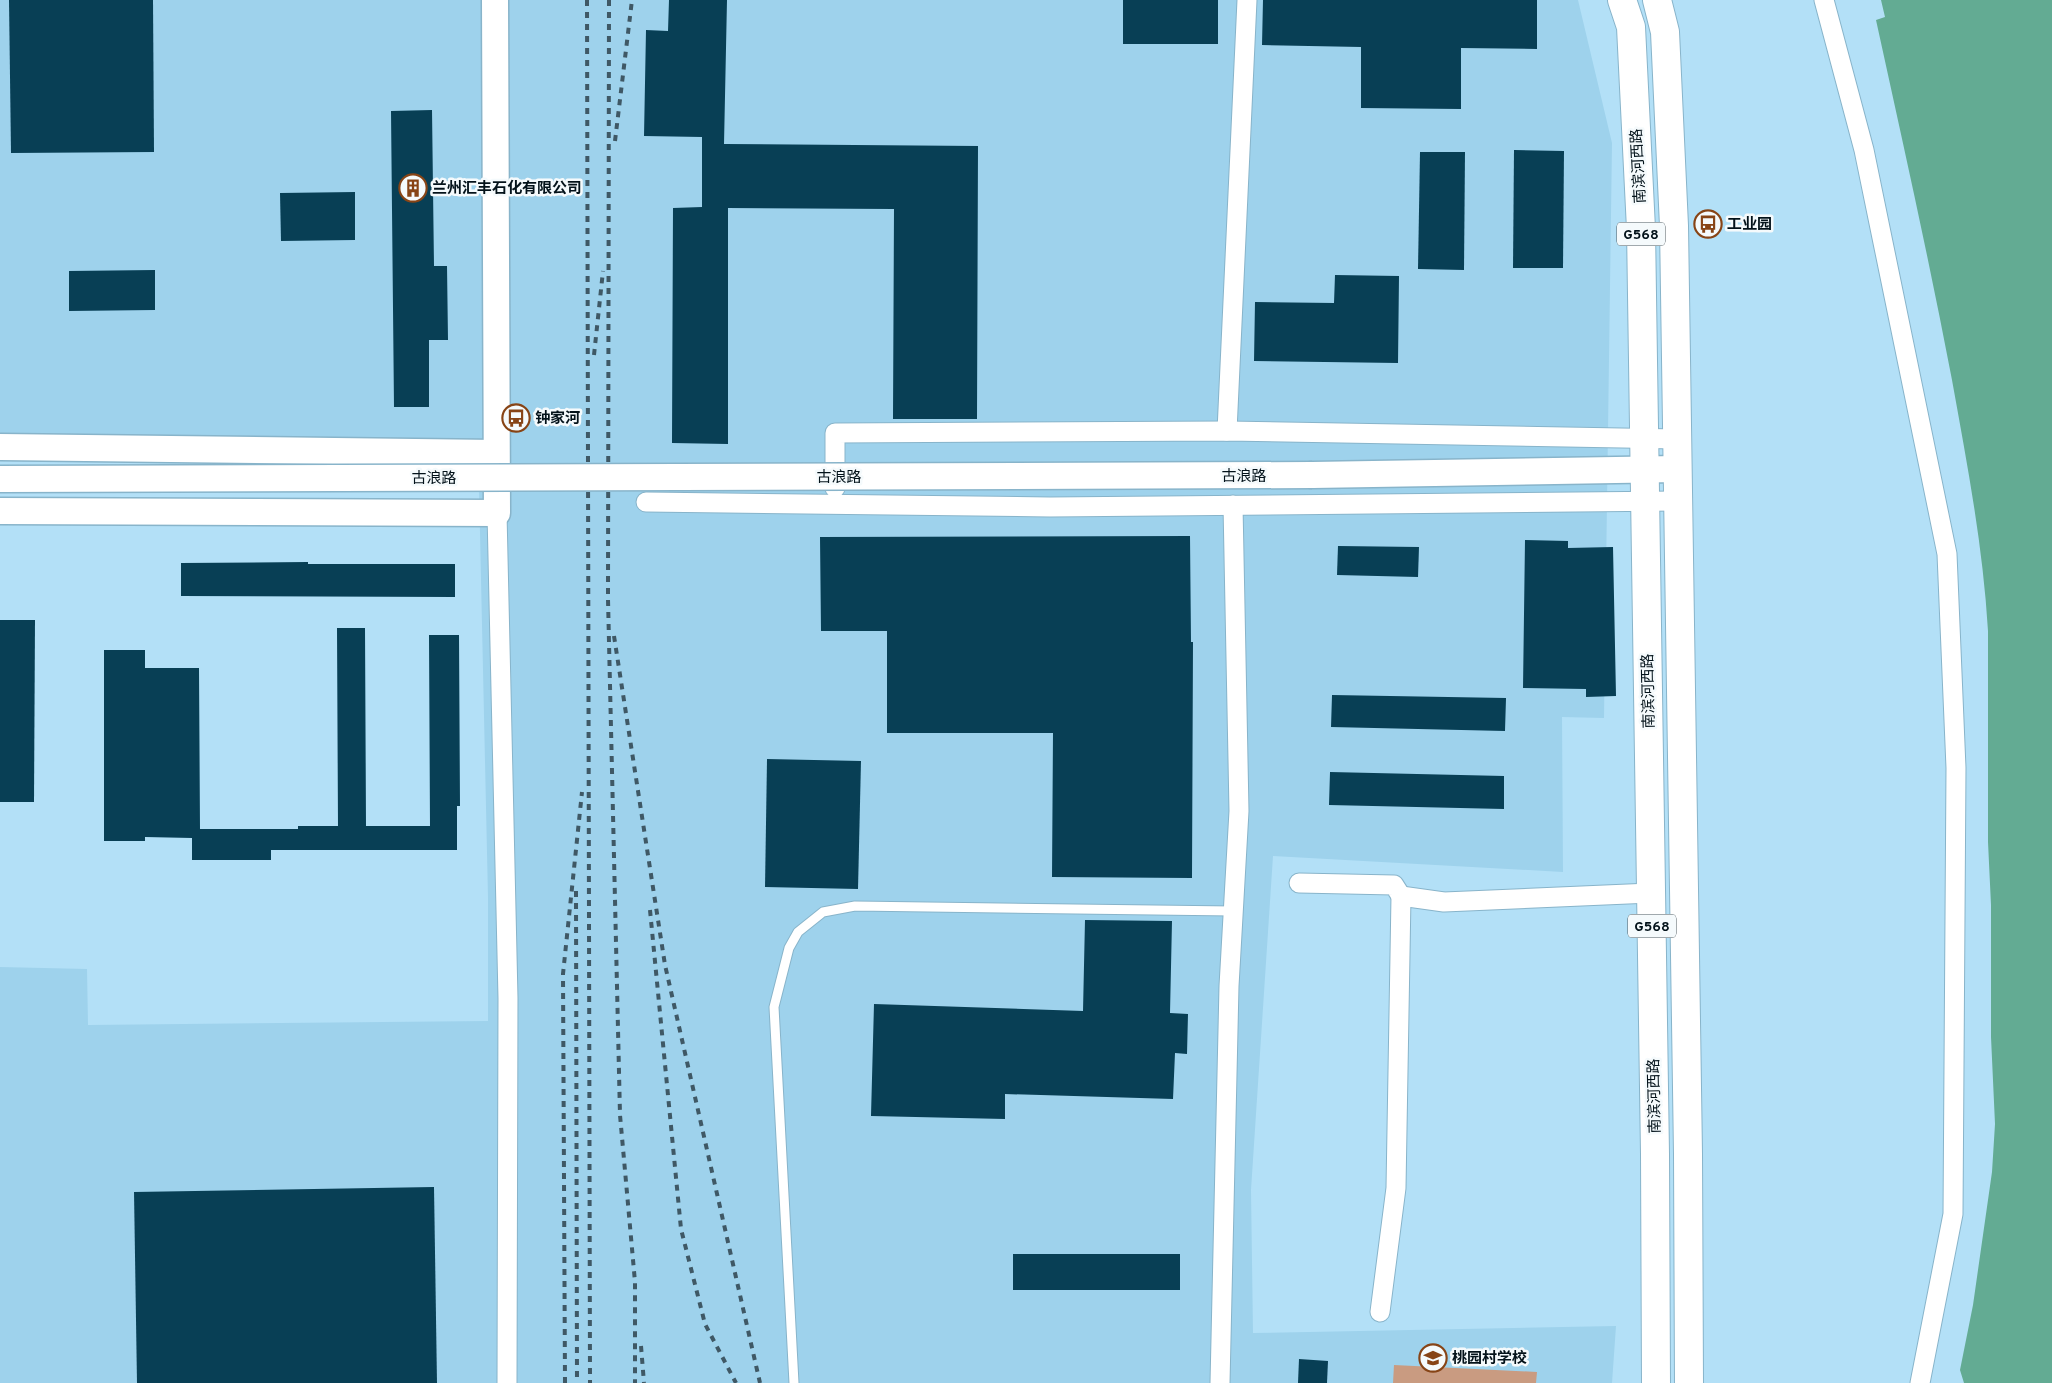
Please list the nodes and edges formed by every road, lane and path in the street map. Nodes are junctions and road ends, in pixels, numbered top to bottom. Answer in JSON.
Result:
{"nodes":[{"id":1,"x":495,"y":0,"type":"edge"},
{"id":2,"x":1247,"y":0,"type":"edge"},
{"id":3,"x":1622,"y":0,"type":"edge"},
{"id":4,"x":1657,"y":0,"type":"edge"},
{"id":5,"x":1824,"y":0,"type":"edge"},
{"id":6,"x":1227,"y":431,"type":"junction"},
{"id":7,"x":1644,"y":439,"type":"junction"},
{"id":8,"x":1677,"y":439,"type":"junction"},
{"id":9,"x":0,"y":447,"type":"edge"},
{"id":10,"x":496,"y":453,"type":"junction"},
{"id":11,"x":1645,"y":469,"type":"junction"},
{"id":12,"x":1677,"y":469,"type":"junction"},
{"id":13,"x":0,"y":479,"type":"edge"},
{"id":14,"x":1678,"y":501,"type":"junction"},
{"id":15,"x":646,"y":502,"type":"dead end"},
{"id":16,"x":1646,"y":502,"type":"junction"},
{"id":17,"x":835,"y":505,"type":"junction"},
{"id":18,"x":1233,"y":505,"type":"junction"},
{"id":19,"x":0,"y":511,"type":"edge"},
{"id":20,"x":497,"y":513,"type":"junction"},
{"id":21,"x":1299,"y":882,"type":"dead end"},
{"id":22,"x":1651,"y":893,"type":"junction"},
{"id":23,"x":1402,"y":896,"type":"junction"},
{"id":24,"x":1233,"y":911,"type":"junction"},
{"id":25,"x":1380,"y":1312,"type":"dead end"},
{"id":26,"x":507,"y":1383,"type":"edge"},
{"id":27,"x":794,"y":1383,"type":"edge"},
{"id":28,"x":1220,"y":1383,"type":"edge"},
{"id":29,"x":1656,"y":1383,"type":"edge"},
{"id":30,"x":1689,"y":1383,"type":"edge"},
{"id":31,"x":1920,"y":1383,"type":"edge"}],
"edges":[{"from":1,"to":10,"type":"main road"},
{"from":2,"to":6,"type":"street"},
{"from":3,"to":7,"type":"highway","name":"南滨河西路","number":"G568"},
{"from":4,"to":8,"type":"highway","number":"G568"},
{"from":5,"to":31,"type":"street"},
{"from":6,"to":7,"type":"street"},
{"from":6,"to":17,"type":"street"},
{"from":7,"to":8,"type":"street"},
{"from":7,"to":11,"type":"highway","name":"南滨河西路","number":"G568"},
{"from":8,"to":12,"type":"highway","number":"G568"},
{"from":9,"to":10,"type":"main road","name":"古浪路"},
{"from":10,"to":20,"type":"main road"},
{"from":11,"to":12,"type":"main road","name":"古浪路"},
{"from":11,"to":13,"type":"main road","name":"古浪路","bridge":true},
{"from":11,"to":16,"type":"highway","name":"南滨河西路","number":"G568"},
{"from":12,"to":14,"type":"highway","number":"G568"},
{"from":14,"to":16,"type":"street"},
{"from":14,"to":30,"type":"highway","number":"G568"},
{"from":15,"to":17,"type":"street"},
{"from":16,"to":18,"type":"street"},
{"from":16,"to":22,"type":"highway","name":"南滨河西路","number":"G568"},
{"from":17,"to":18,"type":"street"},
{"from":18,"to":24,"type":"street"},
{"from":19,"to":20,"type":"main road"},
{"from":20,"to":26,"type":"street"},
{"from":21,"to":23,"type":"street"},
{"from":22,"to":23,"type":"street"},
{"from":22,"to":29,"type":"highway","name":"南滨河西路","number":"G568"},
{"from":23,"to":25,"type":"street"},
{"from":24,"to":27,"type":"lane"},
{"from":24,"to":28,"type":"street"}]}
